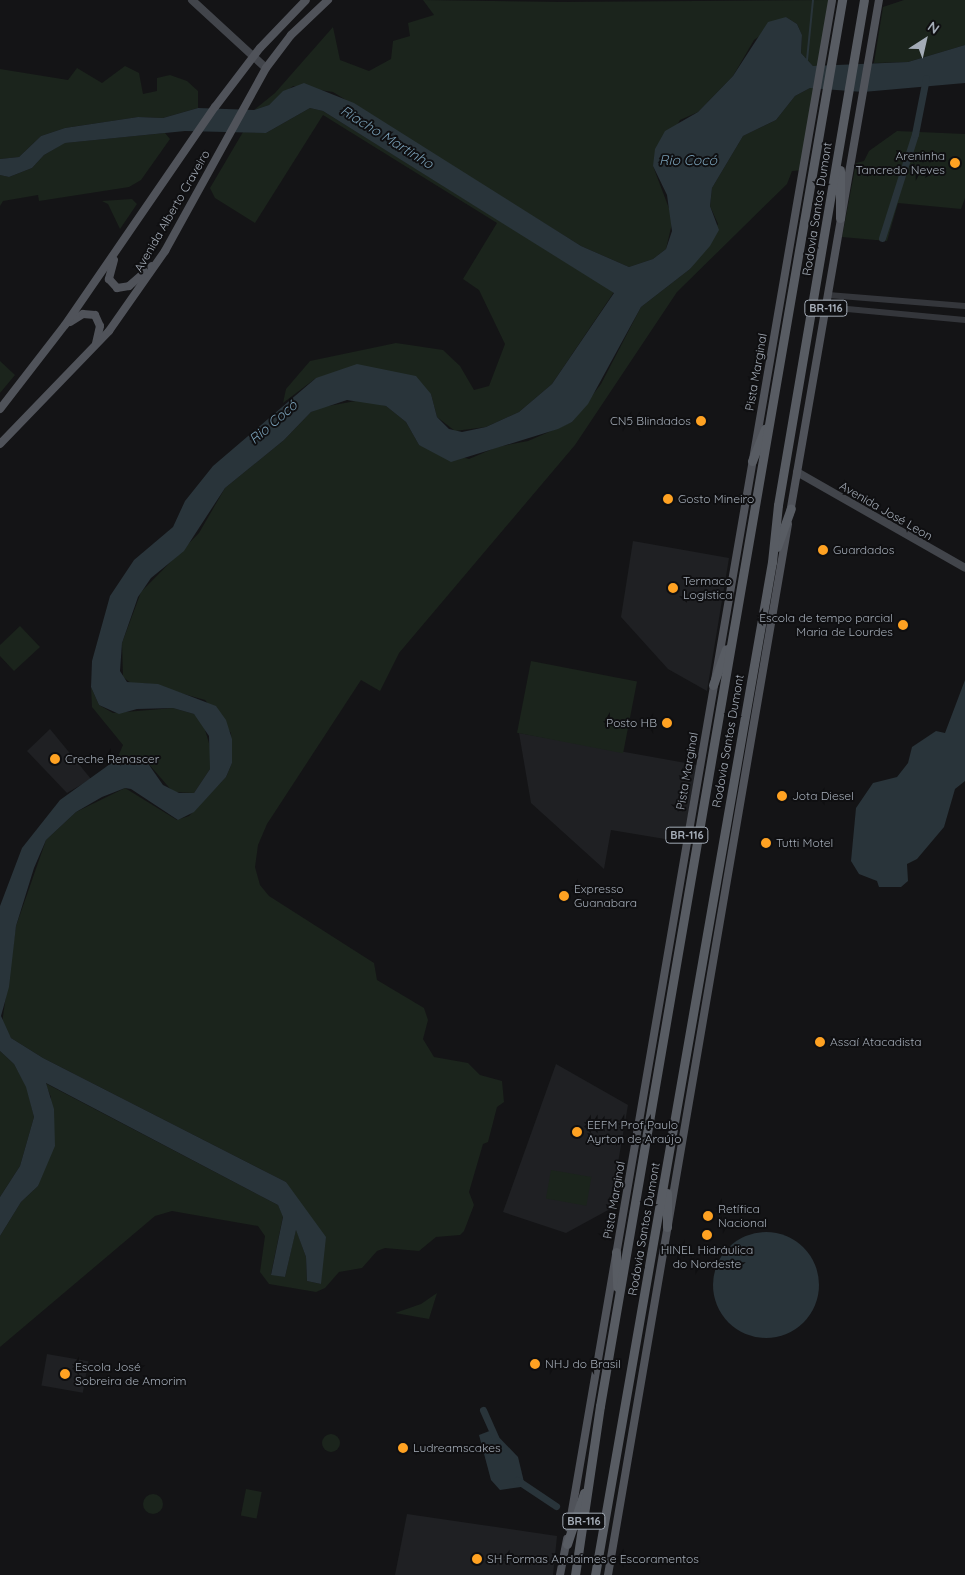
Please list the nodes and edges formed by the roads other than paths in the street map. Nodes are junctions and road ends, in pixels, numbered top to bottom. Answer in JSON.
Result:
{"nodes":[{"id":1,"x":192,"y":0,"type":"edge"},
{"id":2,"x":306,"y":0,"type":"edge"},
{"id":3,"x":328,"y":0,"type":"edge"},
{"id":4,"x":832,"y":0,"type":"edge"},
{"id":5,"x":842,"y":0,"type":"edge"},
{"id":6,"x":864,"y":0,"type":"edge"},
{"id":7,"x":879,"y":0,"type":"edge"},
{"id":8,"x":252,"y":57,"type":"junction"},
{"id":9,"x":266,"y":68,"type":"junction"},
{"id":10,"x":839,"y":150,"type":"junction"},
{"id":11,"x":840,"y":218,"type":"junction"},
{"id":12,"x":124,"y":240,"type":"junction"},
{"id":13,"x":160,"y":259,"type":"junction"},
{"id":14,"x":828,"y":295,"type":"junction"},
{"id":15,"x":965,"y":306,"type":"edge"},
{"id":16,"x":826,"y":307,"type":"junction"},
{"id":17,"x":965,"y":320,"type":"edge"},
{"id":18,"x":65,"y":326,"type":"junction"},
{"id":19,"x":94,"y":350,"type":"junction"},
{"id":20,"x":0,"y":409,"type":"edge"},
{"id":21,"x":771,"y":412,"type":"junction"},
{"id":22,"x":0,"y":444,"type":"edge"},
{"id":23,"x":752,"y":460,"type":"junction"},
{"id":24,"x":797,"y":472,"type":"junction"},
{"id":25,"x":791,"y":508,"type":"junction"},
{"id":26,"x":772,"y":562,"type":"junction"},
{"id":27,"x":965,"y":568,"type":"edge"},
{"id":28,"x":737,"y":615,"type":"junction"},
{"id":29,"x":714,"y":685,"type":"junction"},
{"id":30,"x":667,"y":1168,"type":"junction"},
{"id":31,"x":667,"y":1227,"type":"junction"},
{"id":32,"x":616,"y":1252,"type":"junction"},
{"id":33,"x":617,"y":1308,"type":"junction"},
{"id":34,"x":593,"y":1467,"type":"junction"},
{"id":35,"x":567,"y":1544,"type":"junction"},
{"id":36,"x":560,"y":1575,"type":"edge"},
{"id":37,"x":575,"y":1575,"type":"edge"},
{"id":38,"x":595,"y":1575,"type":"edge"},
{"id":39,"x":608,"y":1575,"type":"edge"}],
"edges":[{"from":1,"to":8,"type":"main road"},
{"from":2,"to":8,"type":"main road","name":"Avenida Alberto Craveiro"},
{"from":3,"to":9,"type":"main road","name":"Avenida Alberto Craveiro"},
{"from":4,"to":23,"type":"main road","name":"Pista Marginal","number":"BR-116"},
{"from":5,"to":21,"type":"highway","name":"Rodovia Santos Dumont","number":"BR-116"},
{"from":6,"to":10,"type":"highway","name":"Rodovia Santos Dumont","number":"BR-116"},
{"from":7,"to":11,"type":"main road","number":"BR-116"},
{"from":8,"to":9,"type":"main road"},
{"from":8,"to":12,"type":"main road","name":"Avenida Alberto Craveiro"},
{"from":9,"to":13,"type":"main road","name":"Avenida Alberto Craveiro"},
{"from":10,"to":11,"type":"highway"},
{"from":10,"to":26,"type":"highway","name":"Rodovia Santos Dumont","number":"BR-116"},
{"from":11,"to":14,"type":"main road","number":"BR-116"},
{"from":12,"to":13,"type":"main road"},
{"from":12,"to":18,"type":"main road","name":"Avenida Alberto Craveiro"},
{"from":13,"to":19,"type":"main road","name":"Avenida Alberto Craveiro"},
{"from":14,"to":15,"type":"street"},
{"from":14,"to":16,"type":"main road","number":"BR-116"},
{"from":16,"to":17,"type":"street"},
{"from":16,"to":24,"type":"main road","number":"BR-116"},
{"from":18,"to":19,"type":"main road"},
{"from":18,"to":20,"type":"main road","name":"Avenida Alberto Craveiro"},
{"from":19,"to":22,"type":"main road","name":"Avenida Alberto Craveiro"},
{"from":21,"to":23,"type":"highway"},
{"from":21,"to":28,"type":"highway","name":"Rodovia Santos Dumont","number":"BR-116"},
{"from":23,"to":29,"type":"main road","name":"Pista Marginal","number":"BR-116"},
{"from":24,"to":25,"type":"main road","number":"BR-116"},
{"from":24,"to":27,"type":"main road","name":"Avenida José Leon"},
{"from":25,"to":26,"type":"highway"},
{"from":25,"to":31,"type":"main road","number":"BR-116"},
{"from":26,"to":30,"type":"highway","name":"Rodovia Santos Dumont","number":"BR-116"},
{"from":28,"to":29,"type":"highway"},
{"from":28,"to":33,"type":"highway","name":"Rodovia Santos Dumont","number":"BR-116"},
{"from":29,"to":32,"type":"main road","name":"Pista Marginal","number":"BR-116"},
{"from":30,"to":31,"type":"highway"},
{"from":30,"to":38,"type":"highway","name":"Rodovia Santos Dumont","number":"BR-116"},
{"from":31,"to":39,"type":"main road","number":"BR-116"},
{"from":32,"to":33,"type":"highway"},
{"from":32,"to":35,"type":"main road","name":"Pista Marginal","number":"BR-116"},
{"from":33,"to":34,"type":"highway","name":"Rodovia Santos Dumont","number":"BR-116"},
{"from":34,"to":35,"type":"highway"},
{"from":34,"to":37,"type":"highway","name":"Rodovia Santos Dumont","number":"BR-116"},
{"from":35,"to":36,"type":"main road","name":"Pista Marginal","number":"BR-116"}]}
